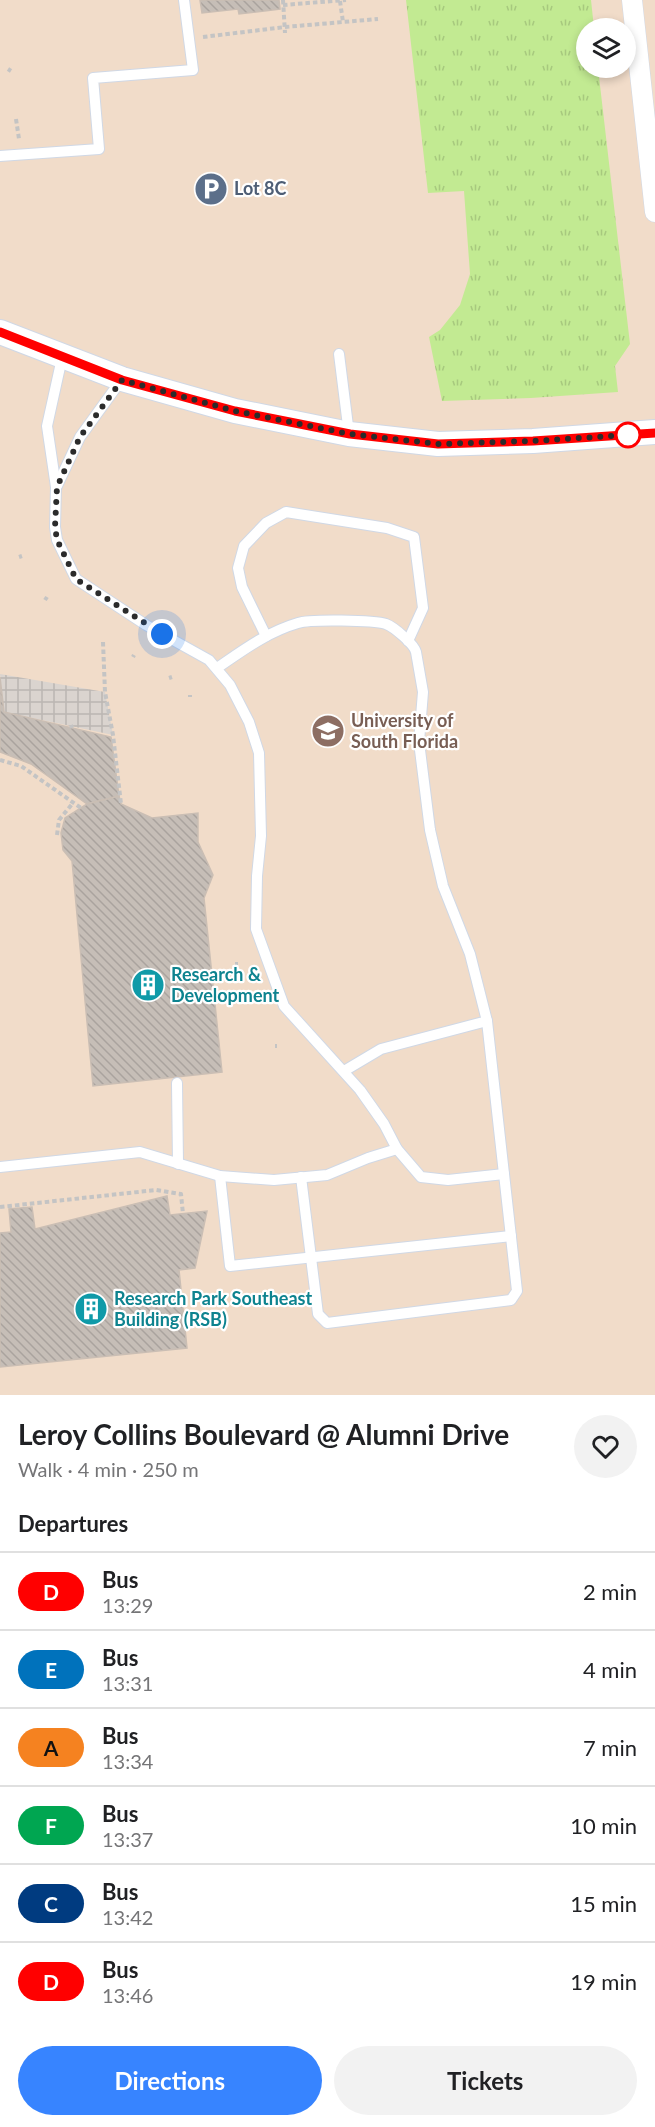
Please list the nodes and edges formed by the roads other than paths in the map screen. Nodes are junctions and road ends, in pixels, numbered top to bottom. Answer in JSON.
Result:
{"nodes":[{"id":1,"x":184,"y":0,"type":"edge"},
{"id":2,"x":632,"y":0,"type":"edge"},
{"id":3,"x":0,"y":156,"type":"edge"},
{"id":4,"x":655,"y":212,"type":"edge"},
{"id":5,"x":0,"y":332,"type":"edge"},
{"id":6,"x":339,"y":354,"type":"dead end"},
{"id":7,"x":62,"y":358,"type":"junction"},
{"id":8,"x":122,"y":380,"type":"junction"},
{"id":9,"x":655,"y":432,"type":"edge"},
{"id":10,"x":350,"y":434,"type":"junction"},
{"id":11,"x":57,"y":487,"type":"junction"},
{"id":12,"x":266,"y":636,"type":"junction"},
{"id":13,"x":408,"y":641,"type":"junction"},
{"id":14,"x":217,"y":668,"type":"junction"},
{"id":15,"x":487,"y":1021,"type":"junction"},
{"id":16,"x":344,"y":1071,"type":"junction"},
{"id":17,"x":177,"y":1083,"type":"dead end"},
{"id":18,"x":397,"y":1149,"type":"junction"},
{"id":19,"x":178,"y":1164,"type":"junction"},
{"id":20,"x":0,"y":1167,"type":"edge"},
{"id":21,"x":504,"y":1174,"type":"junction"},
{"id":22,"x":220,"y":1176,"type":"junction"},
{"id":23,"x":301,"y":1177,"type":"junction"},
{"id":24,"x":511,"y":1236,"type":"junction"},
{"id":25,"x":311,"y":1257,"type":"junction"}],
"edges":[{"from":1,"to":3,"type":"lane"},
{"from":2,"to":4,"type":"street"},
{"from":5,"to":7,"type":"street"},
{"from":6,"to":10,"type":"lane"},
{"from":7,"to":8,"type":"street"},
{"from":7,"to":11,"type":"lane"},
{"from":8,"to":10,"type":"street"},
{"from":8,"to":11,"type":"lane"},
{"from":9,"to":10,"type":"street"},
{"from":11,"to":14,"type":"lane"},
{"from":12,"to":13,"type":"lane"},
{"from":12,"to":13,"type":"lane"},
{"from":12,"to":14,"type":"lane"},
{"from":13,"to":15,"type":"lane"},
{"from":14,"to":16,"type":"lane"},
{"from":15,"to":16,"type":"lane"},
{"from":15,"to":21,"type":"lane"},
{"from":16,"to":18,"type":"lane"},
{"from":17,"to":19,"type":"lane"},
{"from":18,"to":21,"type":"lane"},
{"from":18,"to":23,"type":"lane"},
{"from":19,"to":20,"type":"lane"},
{"from":19,"to":22,"type":"lane"},
{"from":21,"to":24,"type":"lane"},
{"from":22,"to":23,"type":"lane"},
{"from":22,"to":25,"type":"lane"},
{"from":23,"to":25,"type":"lane"},
{"from":24,"to":25,"type":"lane"},
{"from":24,"to":25,"type":"lane"}]}
